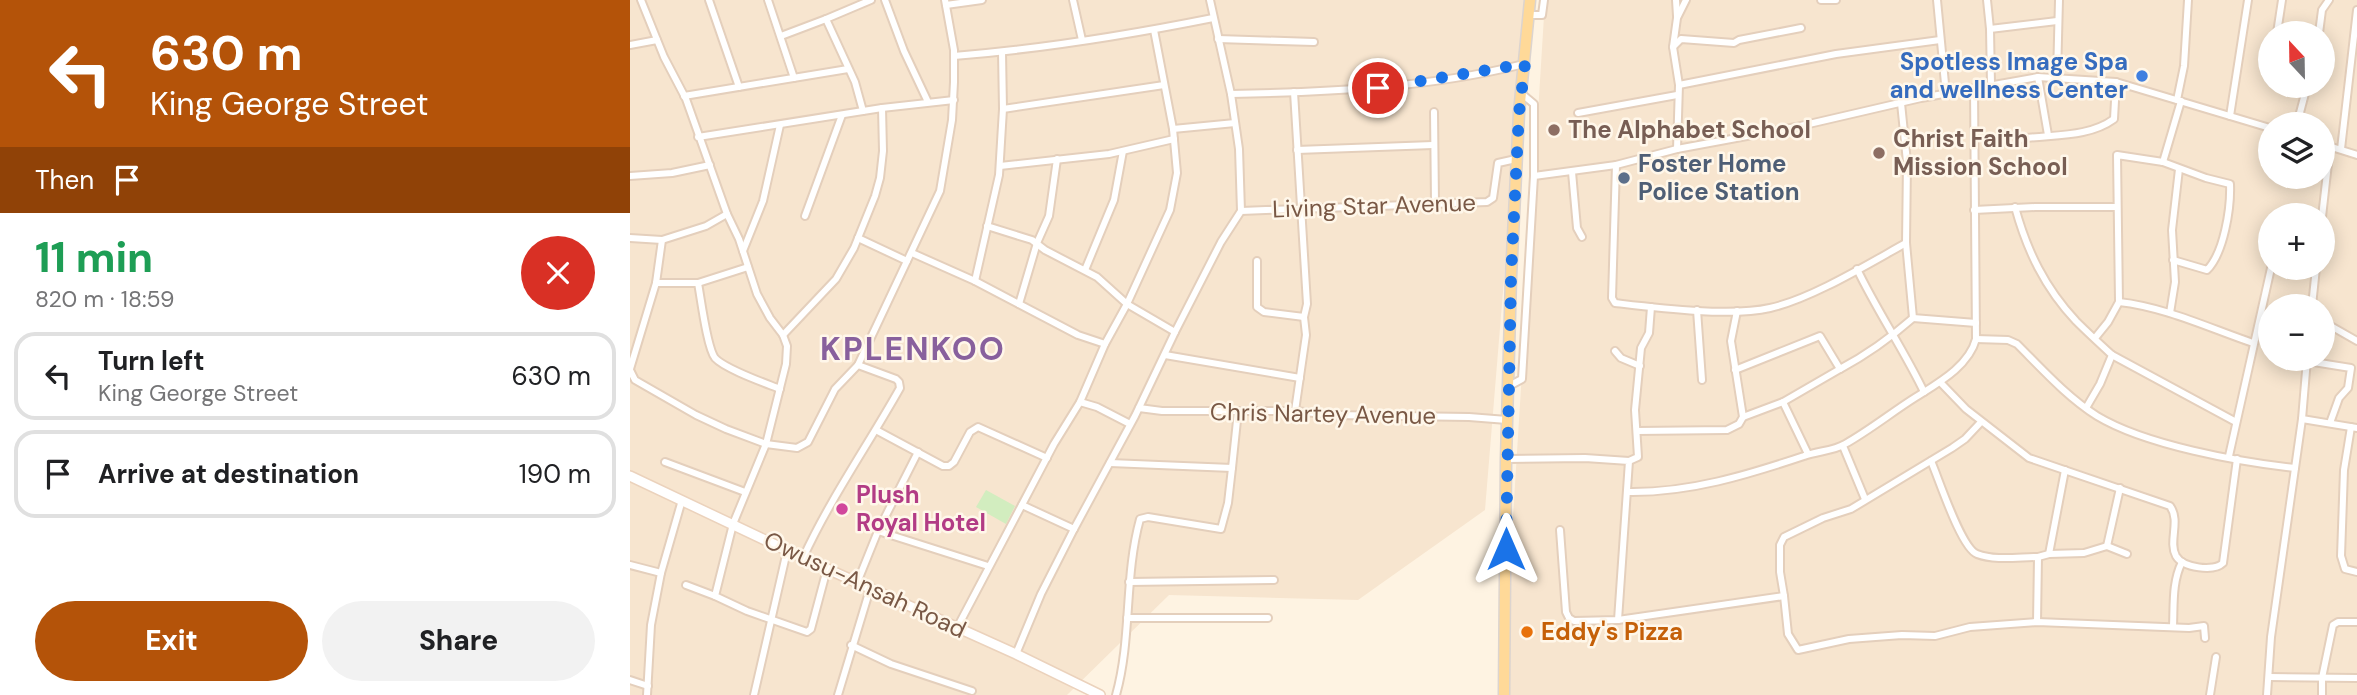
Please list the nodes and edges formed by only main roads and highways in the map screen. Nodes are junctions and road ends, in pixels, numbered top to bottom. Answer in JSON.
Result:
{"nodes":[{"id":1,"x":1530,"y":0,"type":"edge"},
{"id":2,"x":1504,"y":695,"type":"edge"}],
"edges":[{"from":1,"to":2,"type":"main road"}]}
